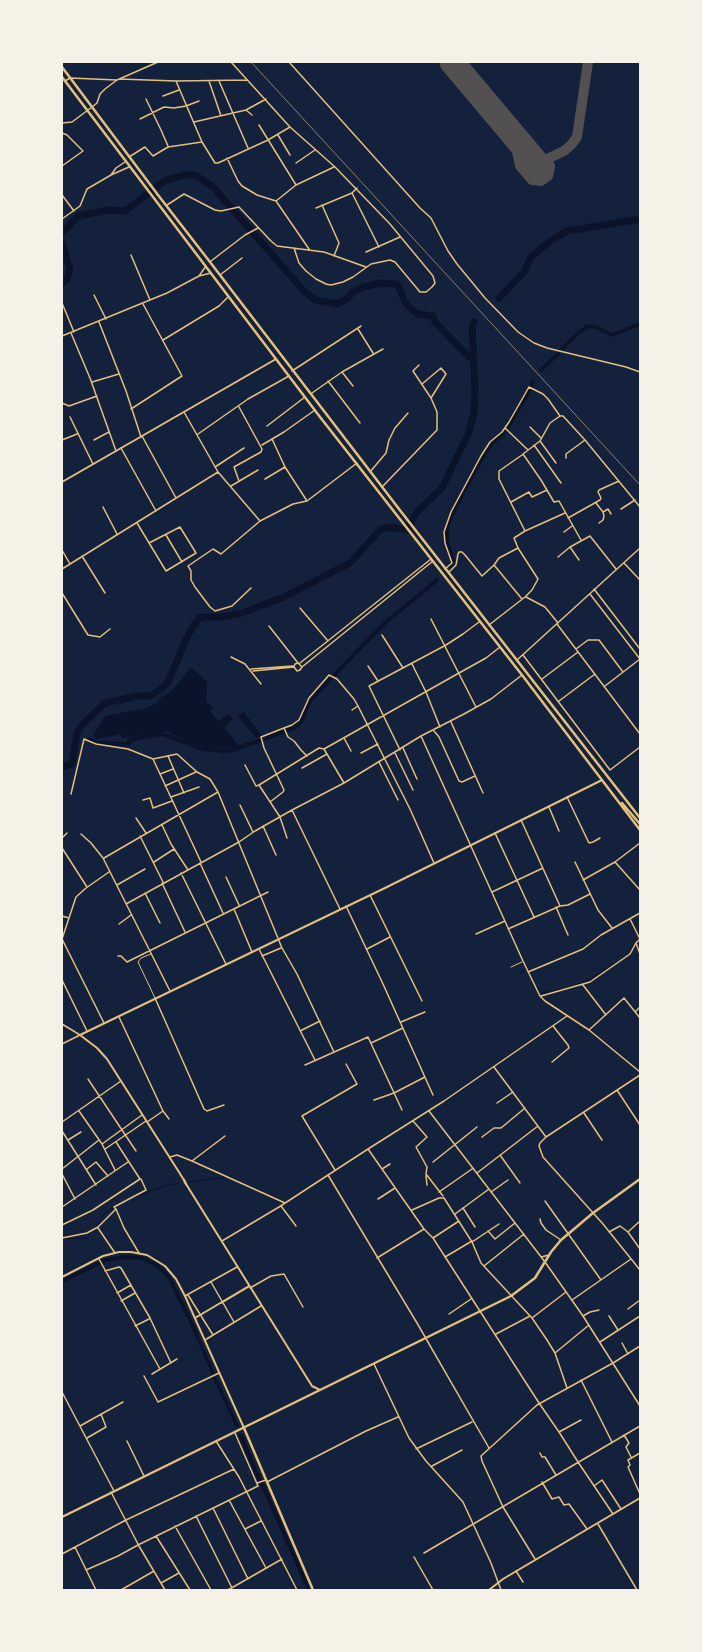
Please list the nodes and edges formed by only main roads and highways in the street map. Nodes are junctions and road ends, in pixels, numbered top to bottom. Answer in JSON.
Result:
{"nodes":[{"id":1,"x":62,"y":67,"type":"edge"},
{"id":2,"x":62,"y":77,"type":"edge"},
{"id":3,"x":611,"y":791,"type":"junction"},
{"id":4,"x":640,"y":818,"type":"edge"},
{"id":5,"x":640,"y":824,"type":"edge"},
{"id":6,"x":640,"y":830,"type":"edge"},
{"id":7,"x":184,"y":1180,"type":"road end"},
{"id":8,"x":640,"y":1180,"type":"edge"},
{"id":9,"x":186,"y":1184,"type":"road end"},
{"id":10,"x":243,"y":1427,"type":"junction"},
{"id":11,"x":62,"y":1516,"type":"edge"},
{"id":12,"x":313,"y":1590,"type":"edge"}],
"edges":[{"from":1,"to":4,"type":"main road"},
{"from":2,"to":3,"type":"main road"},
{"from":3,"to":5,"type":"main road"},
{"from":3,"to":6,"type":"main road"},
{"from":7,"to":9,"type":"main road"},
{"from":8,"to":10,"type":"main road"},
{"from":10,"to":11,"type":"main road"},
{"from":10,"to":12,"type":"main road"}]}
